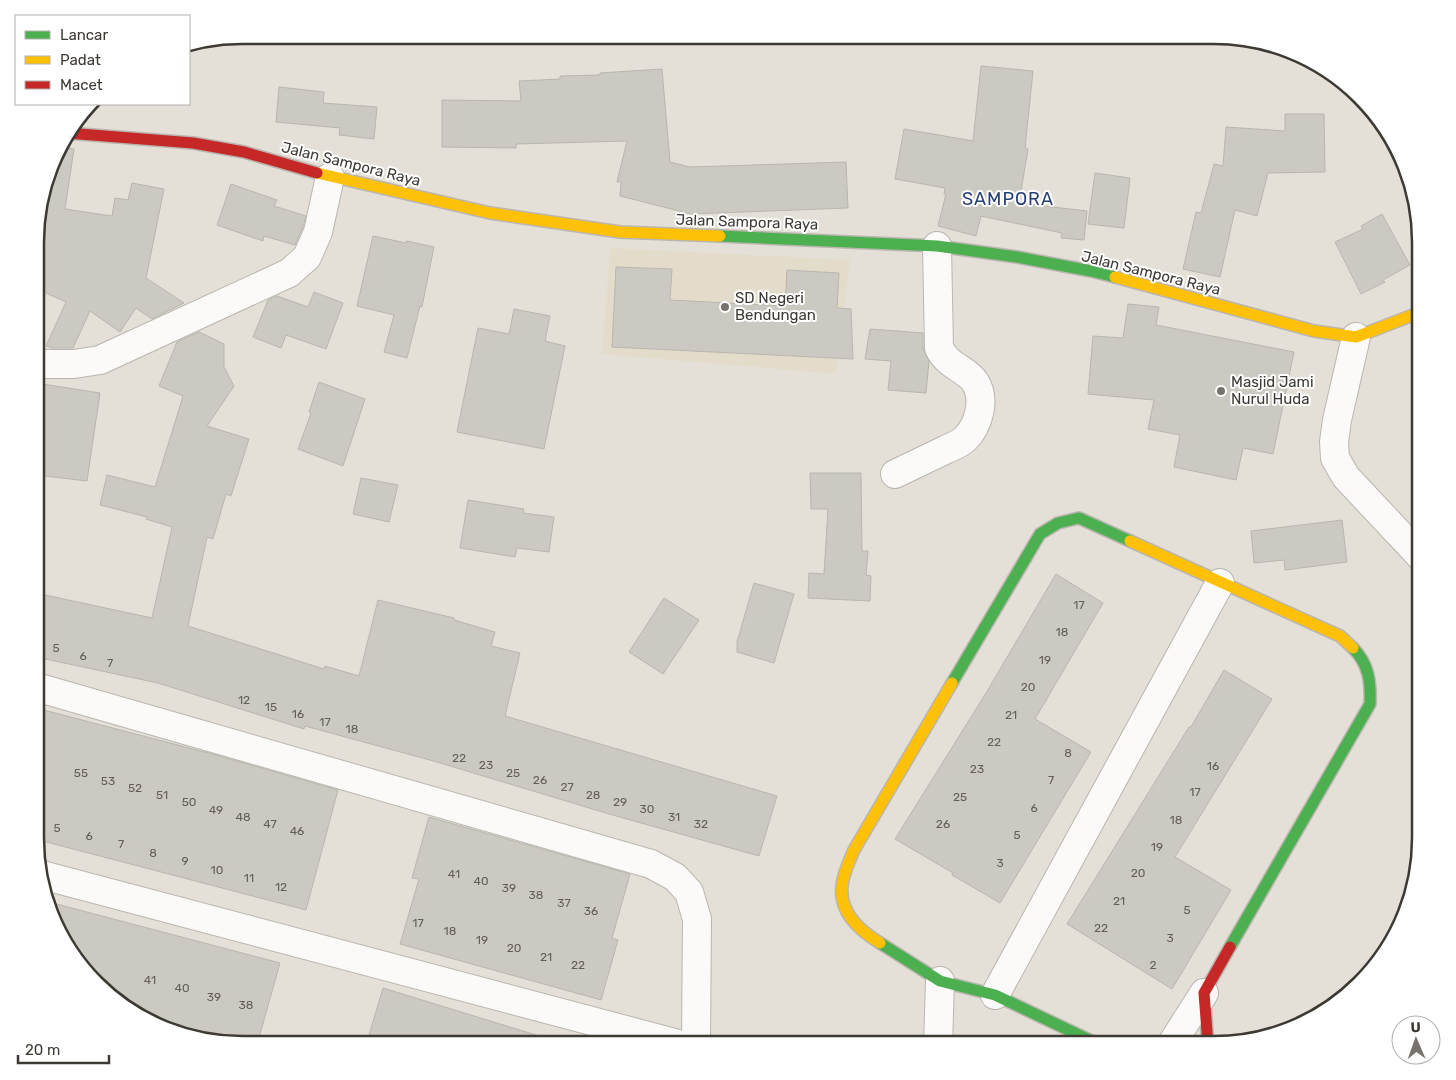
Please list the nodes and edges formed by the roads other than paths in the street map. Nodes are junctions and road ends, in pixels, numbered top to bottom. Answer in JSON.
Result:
{"nodes":[{"id":1,"x":75,"y":135,"type":"edge"},
{"id":2,"x":330,"y":176,"type":"junction"},
{"id":3,"x":937,"y":246,"type":"junction"},
{"id":4,"x":1412,"y":315,"type":"edge"},
{"id":5,"x":1356,"y":337,"type":"junction"},
{"id":6,"x":44,"y":364,"type":"edge"},
{"id":7,"x":896,"y":474,"type":"dead end"},
{"id":8,"x":1412,"y":547,"type":"edge"},
{"id":9,"x":1220,"y":583,"type":"junction"},
{"id":10,"x":44,"y":689,"type":"edge"},
{"id":11,"x":48,"y":877,"type":"edge"},
{"id":12,"x":940,"y":981,"type":"junction"},
{"id":13,"x":1204,"y":993,"type":"junction"},
{"id":14,"x":995,"y":995,"type":"junction"},
{"id":15,"x":648,"y":1036,"type":"edge"},
{"id":16,"x":696,"y":1036,"type":"edge"},
{"id":17,"x":938,"y":1036,"type":"edge"},
{"id":18,"x":1081,"y":1036,"type":"edge"},
{"id":19,"x":1177,"y":1036,"type":"edge"},
{"id":20,"x":1207,"y":1036,"type":"edge"}],
"edges":[{"from":1,"to":2,"type":"street","name":"Jalan Sampora Raya"},
{"from":2,"to":3,"type":"street","name":"Jalan Sampora Raya"},
{"from":2,"to":6,"type":"street"},
{"from":3,"to":5,"type":"street","name":"Jalan Sampora Raya"},
{"from":3,"to":7,"type":"street"},
{"from":4,"to":5,"type":"street","name":"Jalan Sampora Raya"},
{"from":5,"to":8,"type":"street"},
{"from":9,"to":12,"type":"street"},
{"from":9,"to":13,"type":"street"},
{"from":9,"to":14,"type":"street"},
{"from":10,"to":16,"type":"street"},
{"from":11,"to":15,"type":"street"},
{"from":12,"to":14,"type":"street"},
{"from":12,"to":17,"type":"street"},
{"from":13,"to":19,"type":"street"},
{"from":13,"to":20,"type":"street"},
{"from":14,"to":18,"type":"street"}]}
